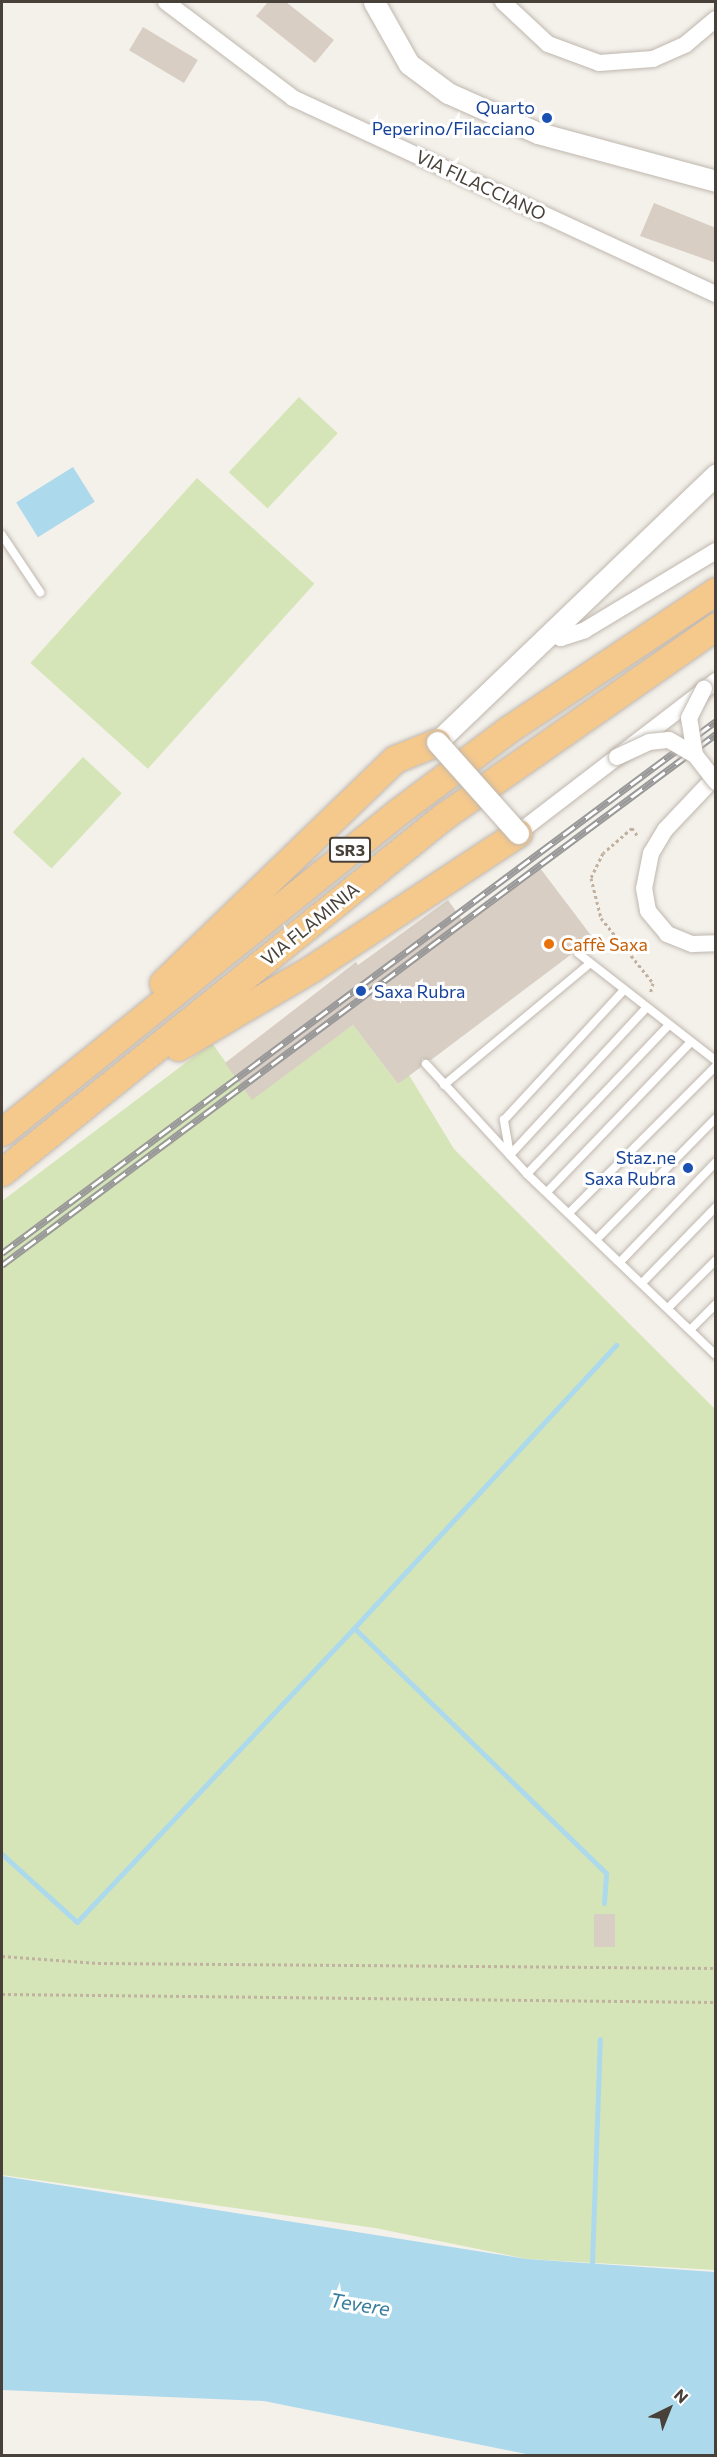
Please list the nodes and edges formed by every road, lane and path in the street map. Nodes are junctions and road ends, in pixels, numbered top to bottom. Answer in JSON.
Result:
{"nodes":[{"id":1,"x":166,"y":2,"type":"edge"},
{"id":2,"x":374,"y":2,"type":"edge"},
{"id":3,"x":503,"y":2,"type":"edge"},
{"id":4,"x":716,"y":19,"type":"edge"},
{"id":5,"x":716,"y":181,"type":"edge"},
{"id":6,"x":716,"y":294,"type":"edge"},
{"id":7,"x":716,"y":474,"type":"edge"},
{"id":8,"x":2,"y":535,"type":"edge"},
{"id":9,"x":716,"y":551,"type":"edge"},
{"id":10,"x":716,"y":591,"type":"edge"},
{"id":11,"x":40,"y":592,"type":"dead end"},
{"id":12,"x":716,"y":626,"type":"edge"},
{"id":13,"x":553,"y":634,"type":"junction"},
{"id":14,"x":710,"y":685,"type":"edge"},
{"id":15,"x":437,"y":742,"type":"junction"},
{"id":16,"x":694,"y":755,"type":"junction"},
{"id":17,"x":617,"y":757,"type":"junction"},
{"id":18,"x":716,"y":776,"type":"edge"},
{"id":19,"x":716,"y":782,"type":"edge"},
{"id":20,"x":518,"y":833,"type":"junction"},
{"id":21,"x":637,"y":835,"type":"dead end"},
{"id":22,"x":716,"y":943,"type":"edge"},
{"id":23,"x":578,"y":953,"type":"dead end"},
{"id":24,"x":589,"y":964,"type":"junction"},
{"id":25,"x":622,"y":992,"type":"junction"},
{"id":26,"x":645,"y":1009,"type":"junction"},
{"id":27,"x":668,"y":1026,"type":"junction"},
{"id":28,"x":691,"y":1042,"type":"junction"},
{"id":29,"x":100,"y":1052,"type":"junction"},
{"id":30,"x":716,"y":1063,"type":"edge"},
{"id":31,"x":426,"y":1064,"type":"dead end"},
{"id":32,"x":444,"y":1085,"type":"junction"},
{"id":33,"x":100,"y":1094,"type":"junction"},
{"id":34,"x":716,"y":1118,"type":"edge"},
{"id":35,"x":2,"y":1132,"type":"edge"},
{"id":36,"x":510,"y":1155,"type":"junction"},
{"id":37,"x":716,"y":1162,"type":"edge"},
{"id":38,"x":2,"y":1172,"type":"edge"},
{"id":39,"x":527,"y":1174,"type":"junction"},
{"id":40,"x":547,"y":1192,"type":"junction"},
{"id":41,"x":716,"y":1207,"type":"edge"},
{"id":42,"x":569,"y":1213,"type":"junction"},
{"id":43,"x":597,"y":1239,"type":"junction"},
{"id":44,"x":716,"y":1260,"type":"edge"},
{"id":45,"x":621,"y":1262,"type":"junction"},
{"id":46,"x":642,"y":1283,"type":"junction"},
{"id":47,"x":716,"y":1304,"type":"edge"},
{"id":48,"x":668,"y":1308,"type":"junction"},
{"id":49,"x":690,"y":1330,"type":"junction"},
{"id":50,"x":714,"y":1350,"type":"edge"},
{"id":51,"x":2,"y":1956,"type":"edge"},
{"id":52,"x":716,"y":1968,"type":"edge"},
{"id":53,"x":2,"y":1994,"type":"edge"},
{"id":54,"x":716,"y":2002,"type":"edge"}],
"edges":[{"from":1,"to":6,"type":"street","name":"VIA FILACCIANO"},
{"from":2,"to":5,"type":"street"},
{"from":3,"to":4,"type":"street"},
{"from":7,"to":13,"type":"street"},
{"from":8,"to":11,"type":"lane"},
{"from":9,"to":13,"type":"street"},
{"from":10,"to":29,"type":"highway","name":"VIA FLAMINIA","number":"SR3"},
{"from":12,"to":33,"type":"highway","name":"VIA FLAMINIA","number":"SR3"},
{"from":13,"to":15,"type":"street"},
{"from":14,"to":16,"type":"street","bridge":true},
{"from":14,"to":17,"type":"street","bridge":true},
{"from":15,"to":20,"type":"street","bridge":true},
{"from":15,"to":29,"type":"highway"},
{"from":16,"to":17,"type":"street","bridge":true},
{"from":16,"to":19,"type":"street","bridge":true},
{"from":17,"to":20,"type":"street"},
{"from":18,"to":22,"type":"street"},
{"from":20,"to":33,"type":"highway"},
{"from":21,"to":26,"type":"path"},
{"from":23,"to":24,"type":"lane"},
{"from":24,"to":25,"type":"lane"},
{"from":24,"to":32,"type":"lane"},
{"from":25,"to":26,"type":"lane"},
{"from":25,"to":36,"type":"lane"},
{"from":26,"to":27,"type":"lane"},
{"from":26,"to":36,"type":"lane"},
{"from":27,"to":28,"type":"lane"},
{"from":27,"to":39,"type":"lane"},
{"from":28,"to":30,"type":"lane"},
{"from":28,"to":40,"type":"lane"},
{"from":29,"to":35,"type":"highway","name":"VIA FLAMINIA","number":"SR3"},
{"from":30,"to":42,"type":"lane"},
{"from":31,"to":32,"type":"lane"},
{"from":32,"to":36,"type":"lane"},
{"from":33,"to":38,"type":"highway","name":"VIA FLAMINIA","number":"SR3"},
{"from":34,"to":43,"type":"lane"},
{"from":36,"to":39,"type":"lane"},
{"from":37,"to":45,"type":"lane"},
{"from":39,"to":40,"type":"lane"},
{"from":40,"to":42,"type":"lane"},
{"from":41,"to":46,"type":"lane"},
{"from":42,"to":43,"type":"lane"},
{"from":43,"to":45,"type":"lane"},
{"from":44,"to":48,"type":"lane"},
{"from":45,"to":46,"type":"lane"},
{"from":46,"to":48,"type":"lane"},
{"from":47,"to":49,"type":"lane"},
{"from":48,"to":49,"type":"lane"},
{"from":49,"to":50,"type":"lane"},
{"from":51,"to":52,"type":"path"},
{"from":53,"to":54,"type":"path"}]}
